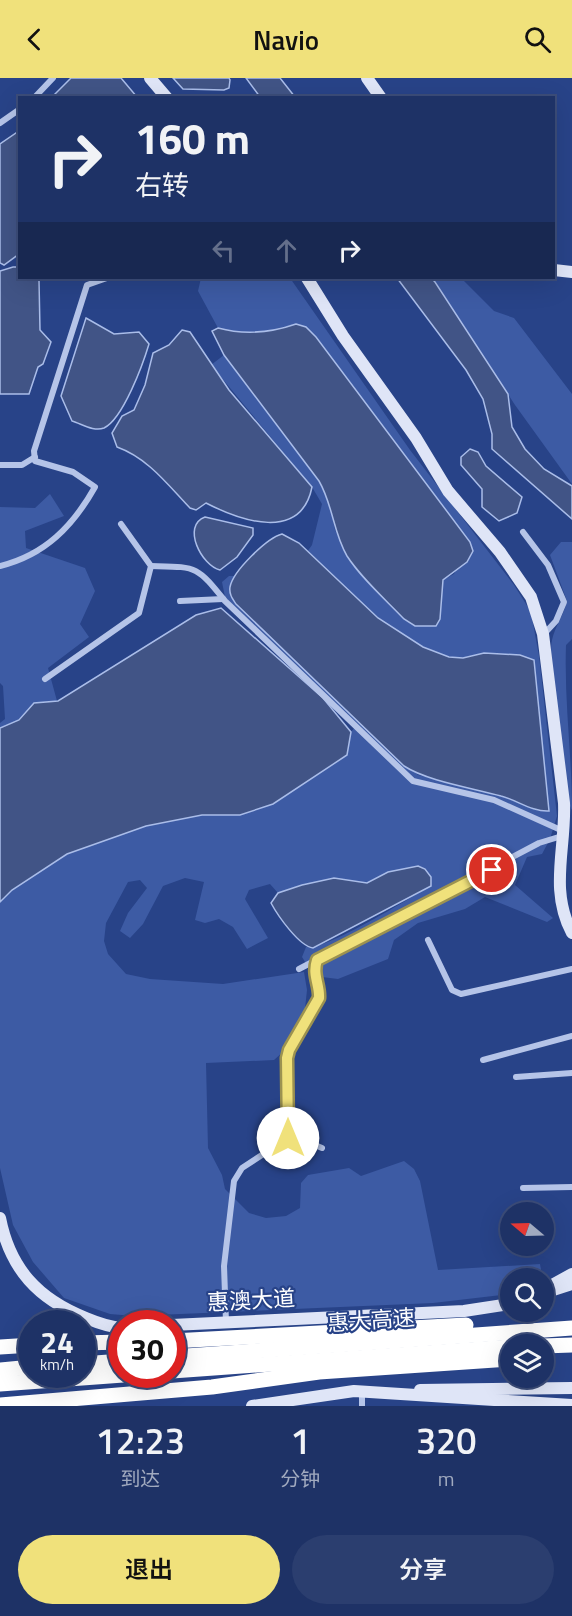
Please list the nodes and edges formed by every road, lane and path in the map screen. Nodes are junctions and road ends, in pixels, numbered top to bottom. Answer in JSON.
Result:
{"nodes":[{"id":1,"x":53,"y":78,"type":"edge"},
{"id":2,"x":150,"y":78,"type":"edge"},
{"id":3,"x":367,"y":78,"type":"edge"},
{"id":4,"x":36,"y":96,"type":"edge"},
{"id":5,"x":165,"y":96,"type":"edge"},
{"id":6,"x":380,"y":96,"type":"edge"},
{"id":7,"x":18,"y":110,"type":"edge"},
{"id":8,"x":0,"y":123,"type":"edge"},
{"id":9,"x":555,"y":270,"type":"edge"},
{"id":10,"x":572,"y":272,"type":"edge"},
{"id":11,"x":104,"y":279,"type":"edge"},
{"id":12,"x":308,"y":279,"type":"edge"},
{"id":13,"x":35,"y":457,"type":"junction"},
{"id":14,"x":0,"y":465,"type":"edge"},
{"id":15,"x":121,"y":524,"type":"dead end"},
{"id":16,"x":523,"y":532,"type":"dead end"},
{"id":17,"x":0,"y":566,"type":"edge"},
{"id":18,"x":151,"y":566,"type":"junction"},
{"id":19,"x":223,"y":599,"type":"junction"},
{"id":20,"x":180,"y":601,"type":"dead end"},
{"id":21,"x":543,"y":634,"type":"junction"},
{"id":22,"x":45,"y":679,"type":"dead end"},
{"id":23,"x":566,"y":828,"type":"edge"},
{"id":24,"x":572,"y":933,"type":"edge"},
{"id":25,"x":428,"y":940,"type":"dead end"},
{"id":26,"x":317,"y":960,"type":"junction"},
{"id":27,"x":299,"y":969,"type":"dead end"},
{"id":28,"x":572,"y":969,"type":"edge"},
{"id":29,"x":572,"y":1036,"type":"edge"},
{"id":30,"x":483,"y":1060,"type":"dead end"},
{"id":31,"x":572,"y":1073,"type":"edge"},
{"id":32,"x":516,"y":1077,"type":"dead end"},
{"id":33,"x":288,"y":1138,"type":"junction"},
{"id":34,"x":322,"y":1148,"type":"dead end"},
{"id":35,"x":572,"y":1187,"type":"edge"},
{"id":36,"x":523,"y":1188,"type":"dead end"},
{"id":37,"x":0,"y":1218,"type":"edge"},
{"id":38,"x":572,"y":1274,"type":"edge"},
{"id":39,"x":572,"y":1284,"type":"edge"},
{"id":40,"x":554,"y":1285,"type":"edge"},
{"id":41,"x":554,"y":1288,"type":"edge"},
{"id":42,"x":500,"y":1306,"type":"edge"},
{"id":43,"x":226,"y":1322,"type":"junction"},
{"id":44,"x":186,"y":1324,"type":"edge"},
{"id":45,"x":108,"y":1326,"type":"edge"},
{"id":46,"x":565,"y":1328,"type":"edge"},
{"id":47,"x":186,"y":1340,"type":"edge"},
{"id":48,"x":568,"y":1345,"type":"edge"},
{"id":49,"x":18,"y":1346,"type":"edge"},
{"id":50,"x":0,"y":1347,"type":"edge"},
{"id":51,"x":500,"y":1348,"type":"edge"},
{"id":52,"x":554,"y":1351,"type":"edge"},
{"id":53,"x":186,"y":1356,"type":"edge"},
{"id":54,"x":500,"y":1360,"type":"edge"},
{"id":55,"x":18,"y":1368,"type":"edge"},
{"id":56,"x":0,"y":1370,"type":"edge"},
{"id":57,"x":186,"y":1370,"type":"edge"},
{"id":58,"x":108,"y":1376,"type":"edge"},
{"id":59,"x":0,"y":1384,"type":"edge"},
{"id":60,"x":572,"y":1388,"type":"edge"},
{"id":61,"x":362,"y":1392,"type":"junction"},
{"id":62,"x":397,"y":1393,"type":"junction"},
{"id":63,"x":468,"y":1402,"type":"edge"},
{"id":64,"x":0,"y":1405,"type":"edge"},
{"id":65,"x":572,"y":1405,"type":"edge"},
{"id":66,"x":252,"y":1406,"type":"edge"},
{"id":67,"x":362,"y":1406,"type":"edge"}],
"edges":[{"from":1,"to":4,"type":"street"},
{"from":2,"to":5,"type":"street"},
{"from":3,"to":6,"type":"street"},
{"from":7,"to":8,"type":"street"},
{"from":9,"to":10,"type":"street"},
{"from":11,"to":13,"type":"street"},
{"from":12,"to":21,"type":"street"},
{"from":13,"to":14,"type":"street"},
{"from":13,"to":17,"type":"street"},
{"from":15,"to":18,"type":"street"},
{"from":16,"to":21,"type":"street"},
{"from":18,"to":19,"type":"street"},
{"from":18,"to":22,"type":"street"},
{"from":19,"to":20,"type":"street"},
{"from":19,"to":23,"type":"street"},
{"from":21,"to":23,"type":"street"},
{"from":23,"to":24,"type":"street"},
{"from":23,"to":26,"type":"street"},
{"from":25,"to":28,"type":"street"},
{"from":26,"to":27,"type":"street"},
{"from":26,"to":33,"type":"street"},
{"from":29,"to":30,"type":"street"},
{"from":31,"to":32,"type":"street"},
{"from":33,"to":34,"type":"street"},
{"from":33,"to":43,"type":"street"},
{"from":35,"to":36,"type":"street"},
{"from":37,"to":45,"type":"street"},
{"from":38,"to":40,"type":"street"},
{"from":39,"to":41,"type":"street"},
{"from":42,"to":43,"type":"street","name":"惠澳大道"},
{"from":43,"to":44,"type":"street","name":"惠澳大道"},
{"from":46,"to":47,"type":"highway"},
{"from":46,"to":53,"type":"highway","name":"惠大高速"},
{"from":48,"to":52,"type":"highway"},
{"from":49,"to":50,"type":"highway"},
{"from":51,"to":57,"type":"highway","name":"惠大高速"},
{"from":54,"to":64,"type":"highway"},
{"from":55,"to":56,"type":"highway"},
{"from":58,"to":59,"type":"highway"},
{"from":60,"to":62,"type":"street"},
{"from":61,"to":62,"type":"street"},
{"from":61,"to":66,"type":"street"},
{"from":61,"to":67,"type":"street"},
{"from":62,"to":63,"type":"street"},
{"from":63,"to":65,"type":"street"}]}
